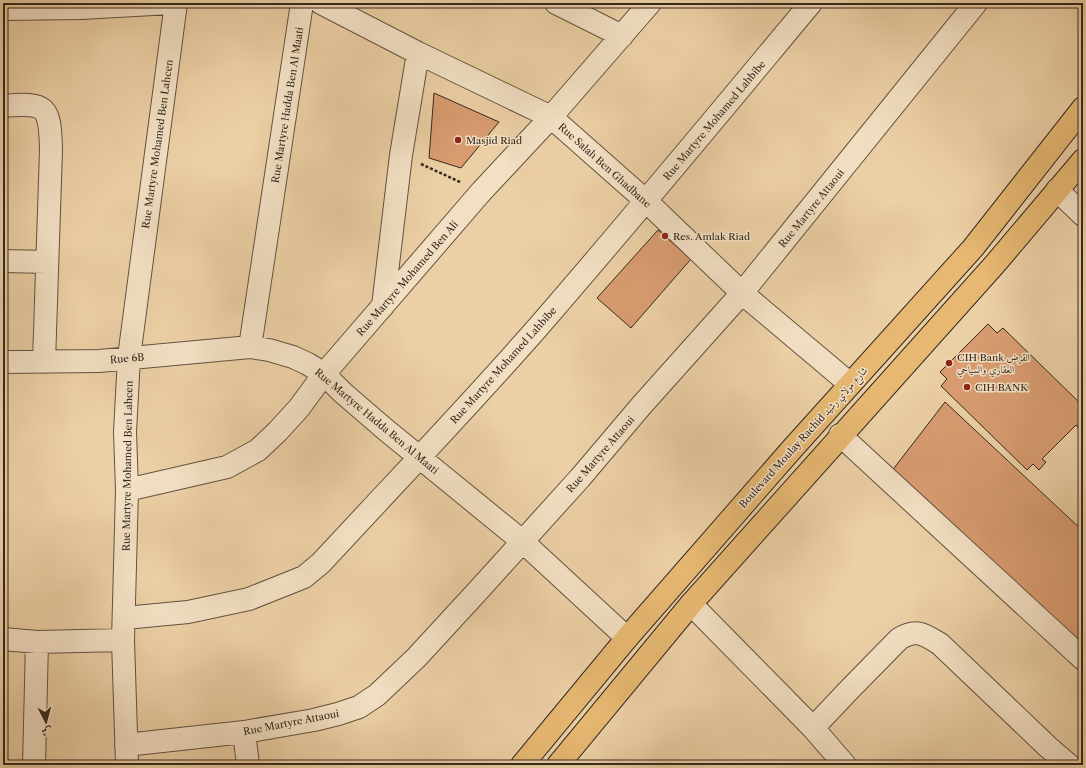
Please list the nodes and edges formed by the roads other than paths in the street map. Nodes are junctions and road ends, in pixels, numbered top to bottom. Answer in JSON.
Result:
{"nodes":[{"id":1,"x":171,"y":3,"type":"edge"},
{"id":2,"x":176,"y":3,"type":"edge"},
{"id":3,"x":302,"y":3,"type":"edge"},
{"id":4,"x":321,"y":3,"type":"edge"},
{"id":5,"x":556,"y":3,"type":"edge"},
{"id":6,"x":650,"y":3,"type":"edge"},
{"id":7,"x":811,"y":3,"type":"edge"},
{"id":8,"x":976,"y":3,"type":"edge"},
{"id":9,"x":80,"y":5,"type":"edge"},
{"id":10,"x":3,"y":8,"type":"edge"},
{"id":11,"x":622,"y":36,"type":"junction"},
{"id":12,"x":418,"y":53,"type":"junction"},
{"id":13,"x":3,"y":106,"type":"edge"},
{"id":14,"x":1083,"y":108,"type":"edge"},
{"id":15,"x":551,"y":117,"type":"junction"},
{"id":16,"x":1083,"y":160,"type":"edge"},
{"id":17,"x":1057,"y":190,"type":"junction"},
{"id":18,"x":646,"y":201,"type":"junction"},
{"id":19,"x":1083,"y":216,"type":"edge"},
{"id":20,"x":3,"y":261,"type":"edge"},
{"id":21,"x":47,"y":262,"type":"junction"},
{"id":22,"x":742,"y":293,"type":"junction"},
{"id":23,"x":383,"y":306,"type":"junction"},
{"id":24,"x":250,"y":347,"type":"junction"},
{"id":25,"x":129,"y":358,"type":"junction"},
{"id":26,"x":3,"y":362,"type":"edge"},
{"id":27,"x":44,"y":362,"type":"junction"},
{"id":28,"x":324,"y":374,"type":"junction"},
{"id":29,"x":850,"y":384,"type":"junction"},
{"id":30,"x":840,"y":435,"type":"junction"},
{"id":31,"x":419,"y":458,"type":"junction"},
{"id":32,"x":127,"y":490,"type":"junction"},
{"id":33,"x":522,"y":541,"type":"junction"},
{"id":34,"x":691,"y":604,"type":"junction"},
{"id":35,"x":125,"y":618,"type":"junction"},
{"id":36,"x":626,"y":638,"type":"junction"},
{"id":37,"x":3,"y":639,"type":"edge"},
{"id":38,"x":124,"y":640,"type":"junction"},
{"id":39,"x":37,"y":642,"type":"junction"},
{"id":40,"x":1083,"y":659,"type":"edge"},
{"id":41,"x":813,"y":728,"type":"junction"},
{"id":42,"x":244,"y":732,"type":"junction"},
{"id":43,"x":127,"y":755,"type":"edge"},
{"id":44,"x":34,"y":765,"type":"edge"},
{"id":45,"x":248,"y":765,"type":"edge"},
{"id":46,"x":522,"y":765,"type":"edge"},
{"id":47,"x":558,"y":765,"type":"edge"},
{"id":48,"x":845,"y":765,"type":"edge"},
{"id":49,"x":1069,"y":765,"type":"edge"}],
"edges":[{"from":1,"to":9,"type":"street"},
{"from":2,"to":25,"type":"street","name":"Rue Martyre Mohamed Ben Lahcen"},
{"from":3,"to":24,"type":"street","name":"Rue Martyre Hadda Ben Al Maati"},
{"from":4,"to":12,"type":"street","name":"Rue Salah Ben Ghadbane"},
{"from":5,"to":11,"type":"street"},
{"from":6,"to":11,"type":"street","name":"Rue Martyre Mohamed Ben Ali"},
{"from":7,"to":18,"type":"street","name":"Rue Martyre Mohamed Lahbibe"},
{"from":8,"to":22,"type":"street","name":"Rue Martyre Attaoui"},
{"from":9,"to":10,"type":"street"},
{"from":11,"to":15,"type":"street","name":"Rue Martyre Mohamed Ben Ali"},
{"from":12,"to":15,"type":"street","name":"Rue Salah Ben Ghadbane"},
{"from":12,"to":23,"type":"street"},
{"from":13,"to":21,"type":"street"},
{"from":14,"to":29,"type":"main road","name":"Boulevard Moulay Rachid شارع مولاي رشيد"},
{"from":15,"to":18,"type":"street","name":"Rue Salah Ben Ghadbane"},
{"from":15,"to":23,"type":"street","name":"Rue Martyre Mohamed Ben Ali"},
{"from":16,"to":17,"type":"main road"},
{"from":17,"to":19,"type":"street"},
{"from":17,"to":30,"type":"main road"},
{"from":18,"to":22,"type":"street","name":"Rue Salah Ben Ghadbane"},
{"from":18,"to":31,"type":"street","name":"Rue Martyre Mohamed Lahbibe"},
{"from":20,"to":21,"type":"street"},
{"from":21,"to":27,"type":"street"},
{"from":22,"to":29,"type":"street","name":"Rue Salah Ben Ghadbane"},
{"from":22,"to":33,"type":"street","name":"Rue Martyre Attaoui"},
{"from":23,"to":28,"type":"street","name":"Rue Martyre Mohamed Ben Ali"},
{"from":24,"to":25,"type":"street","name":"Rue 6B"},
{"from":24,"to":28,"type":"street","name":"Rue Martyre Hadda Ben Al Maati"},
{"from":25,"to":27,"type":"street","name":"Rue 6B"},
{"from":25,"to":32,"type":"street","name":"Rue Martyre Mohamed Ben Lahcen"},
{"from":26,"to":27,"type":"street","name":"Rue 6B"},
{"from":28,"to":31,"type":"street","name":"Rue Martyre Hadda Ben Al Maati"},
{"from":28,"to":32,"type":"street","name":"Rue Martyre Mohamed Ben Ali"},
{"from":29,"to":36,"type":"main road","name":"Boulevard Moulay Rachid شارع مولاي رشيد"},
{"from":30,"to":34,"type":"main road"},
{"from":30,"to":40,"type":"street"},
{"from":31,"to":33,"type":"street","name":"Rue Martyre Hadda Ben Al Maati"},
{"from":31,"to":35,"type":"street","name":"Rue Martyre Mohamed Lahbibe"},
{"from":32,"to":35,"type":"street","name":"Rue Martyre Mohamed Ben Lahcen"},
{"from":33,"to":36,"type":"street","name":"Rue Martyre Hadda Ben Al Maati"},
{"from":33,"to":42,"type":"street","name":"Rue Martyre Attaoui"},
{"from":34,"to":41,"type":"street"},
{"from":34,"to":47,"type":"main road"},
{"from":35,"to":38,"type":"street","name":"Rue Martyre Mohamed Ben Lahcen"},
{"from":36,"to":46,"type":"main road","name":"Boulevard Moulay Rachid شارع مولاي رشيد"},
{"from":37,"to":39,"type":"street"},
{"from":38,"to":39,"type":"street"},
{"from":38,"to":43,"type":"street","name":"Rue Martyre Mohamed Ben Lahcen"},
{"from":39,"to":44,"type":"street"},
{"from":41,"to":48,"type":"street"},
{"from":41,"to":49,"type":"street"},
{"from":42,"to":43,"type":"street","name":"Rue Martyre Attaoui"},
{"from":42,"to":45,"type":"street"}]}
